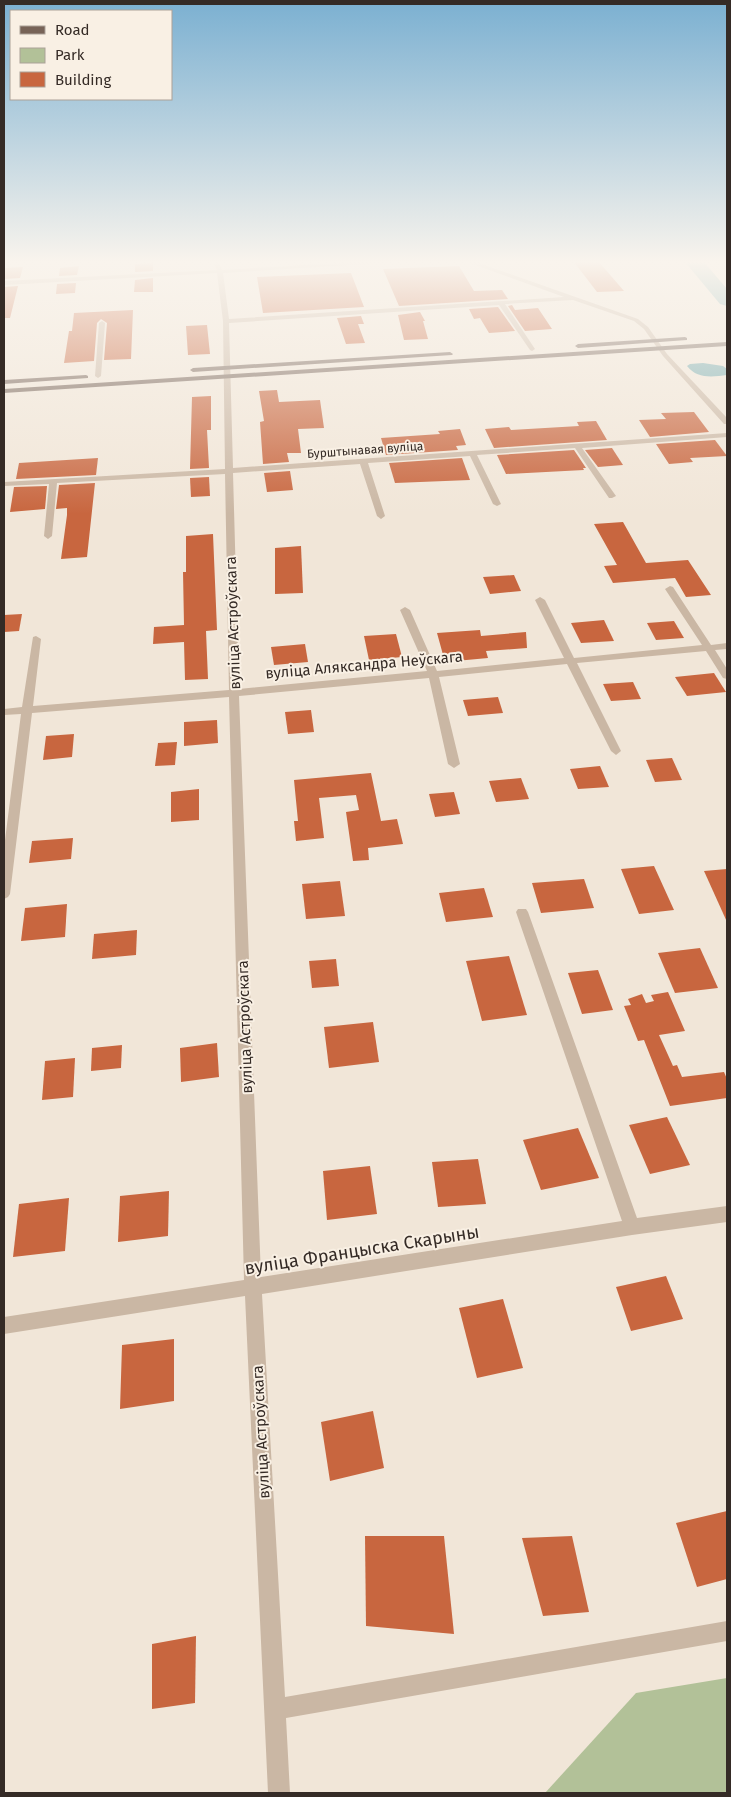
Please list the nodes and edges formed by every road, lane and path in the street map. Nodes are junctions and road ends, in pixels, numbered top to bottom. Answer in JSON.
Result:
{"nodes":[{"id":1,"x":100,"y":346,"type":"edge"},
{"id":2,"x":226,"y":346,"type":"edge"},
{"id":3,"x":530,"y":346,"type":"edge"},
{"id":4,"x":579,"y":346,"type":"edge"},
{"id":5,"x":649,"y":346,"type":"edge"},
{"id":6,"x":657,"y":346,"type":"edge"},
{"id":7,"x":663,"y":346,"type":"edge"},
{"id":8,"x":702,"y":346,"type":"edge"},
{"id":9,"x":532,"y":349,"type":"junction"},
{"id":10,"x":660,"y":349,"type":"junction"},
{"id":11,"x":534,"y":357,"type":"junction"},
{"id":12,"x":186,"y":370,"type":"dead end"},
{"id":13,"x":227,"y":372,"type":"junction"},
{"id":14,"x":108,"y":375,"type":"dead end"},
{"id":15,"x":98,"y":376,"type":"junction"},
{"id":16,"x":4,"y":383,"type":"edge"},
{"id":17,"x":4,"y":392,"type":"edge"},
{"id":18,"x":727,"y":422,"type":"edge"},
{"id":19,"x":727,"y":435,"type":"edge"},
{"id":20,"x":577,"y":446,"type":"junction"},
{"id":21,"x":472,"y":453,"type":"junction"},
{"id":22,"x":363,"y":461,"type":"junction"},
{"id":23,"x":228,"y":471,"type":"junction"},
{"id":24,"x":53,"y":481,"type":"junction"},
{"id":25,"x":4,"y":484,"type":"edge"},
{"id":26,"x":612,"y":496,"type":"dead end"},
{"id":27,"x":497,"y":504,"type":"dead end"},
{"id":28,"x":381,"y":516,"type":"dead end"},
{"id":29,"x":48,"y":536,"type":"dead end"},
{"id":30,"x":670,"y":590,"type":"dead end"},
{"id":31,"x":540,"y":600,"type":"dead end"},
{"id":32,"x":405,"y":610,"type":"dead end"},
{"id":33,"x":36,"y":638,"type":"dead end"},
{"id":34,"x":727,"y":646,"type":"edge"},
{"id":35,"x":707,"y":648,"type":"junction"},
{"id":36,"x":572,"y":660,"type":"junction"},
{"id":37,"x":434,"y":674,"type":"junction"},
{"id":38,"x":727,"y":676,"type":"edge"},
{"id":39,"x":234,"y":693,"type":"junction"},
{"id":40,"x":28,"y":710,"type":"junction"},
{"id":41,"x":4,"y":712,"type":"edge"},
{"id":42,"x":616,"y":751,"type":"dead end"},
{"id":43,"x":454,"y":764,"type":"dead end"},
{"id":44,"x":4,"y":894,"type":"edge"},
{"id":45,"x":522,"y":912,"type":"dead end"},
{"id":46,"x":727,"y":1214,"type":"edge"},
{"id":47,"x":632,"y":1227,"type":"junction"},
{"id":48,"x":253,"y":1287,"type":"junction"},
{"id":49,"x":4,"y":1326,"type":"edge"},
{"id":50,"x":727,"y":1630,"type":"edge"},
{"id":51,"x":276,"y":1709,"type":"junction"},
{"id":52,"x":279,"y":1793,"type":"edge"}],
"edges":[{"from":1,"to":15,"type":"street"},
{"from":2,"to":13,"type":"street","name":"вуліца Астроўскага"},
{"from":3,"to":9,"type":"street"},
{"from":4,"to":9,"type":"main road"},
{"from":5,"to":11,"type":"main road"},
{"from":6,"to":10,"type":"street"},
{"from":7,"to":10,"type":"main road"},
{"from":8,"to":10,"type":"main road"},
{"from":9,"to":13,"type":"main road"},
{"from":10,"to":11,"type":"main road"},
{"from":10,"to":18,"type":"street"},
{"from":11,"to":13,"type":"main road"},
{"from":12,"to":13,"type":"main road"},
{"from":13,"to":17,"type":"main road"},
{"from":13,"to":23,"type":"street","name":"вуліца Астроўскага"},
{"from":14,"to":15,"type":"main road"},
{"from":15,"to":16,"type":"main road"},
{"from":19,"to":20,"type":"street","name":"Бурштынавая вуліца"},
{"from":20,"to":21,"type":"street","name":"Бурштынавая вуліца"},
{"from":20,"to":26,"type":"street"},
{"from":21,"to":22,"type":"street","name":"Бурштынавая вуліца"},
{"from":21,"to":27,"type":"street"},
{"from":22,"to":23,"type":"street","name":"Бурштынавая вуліца"},
{"from":22,"to":28,"type":"street"},
{"from":23,"to":24,"type":"street","name":"Бурштынавая вуліца"},
{"from":23,"to":39,"type":"street","name":"вуліца Астроўскага"},
{"from":24,"to":25,"type":"street","name":"Бурштынавая вуліца"},
{"from":24,"to":29,"type":"street"},
{"from":30,"to":35,"type":"street"},
{"from":31,"to":36,"type":"street"},
{"from":32,"to":37,"type":"street"},
{"from":33,"to":40,"type":"street"},
{"from":34,"to":35,"type":"street","name":"вуліца Аляксандра Неўскага"},
{"from":35,"to":36,"type":"street","name":"вуліца Аляксандра Неўскага"},
{"from":35,"to":38,"type":"street"},
{"from":36,"to":37,"type":"street","name":"вуліца Аляксандра Неўскага"},
{"from":36,"to":42,"type":"street"},
{"from":37,"to":39,"type":"street","name":"вуліца Аляксандра Неўскага"},
{"from":37,"to":43,"type":"street"},
{"from":39,"to":40,"type":"street","name":"вуліца Аляксандра Неўскага"},
{"from":39,"to":48,"type":"street","name":"вуліца Астроўскага"},
{"from":40,"to":41,"type":"street","name":"вуліца Аляксандра Неўскага"},
{"from":40,"to":44,"type":"street"},
{"from":45,"to":47,"type":"street"},
{"from":46,"to":47,"type":"street","name":"вуліца Францыска Скарыны"},
{"from":47,"to":48,"type":"street","name":"вуліца Францыска Скарыны"},
{"from":48,"to":49,"type":"street","name":"вуліца Францыска Скарыны"},
{"from":48,"to":51,"type":"street","name":"вуліца Астроўскага"},
{"from":50,"to":51,"type":"street"},
{"from":51,"to":52,"type":"street","name":"вуліца Астроўскага"}]}
